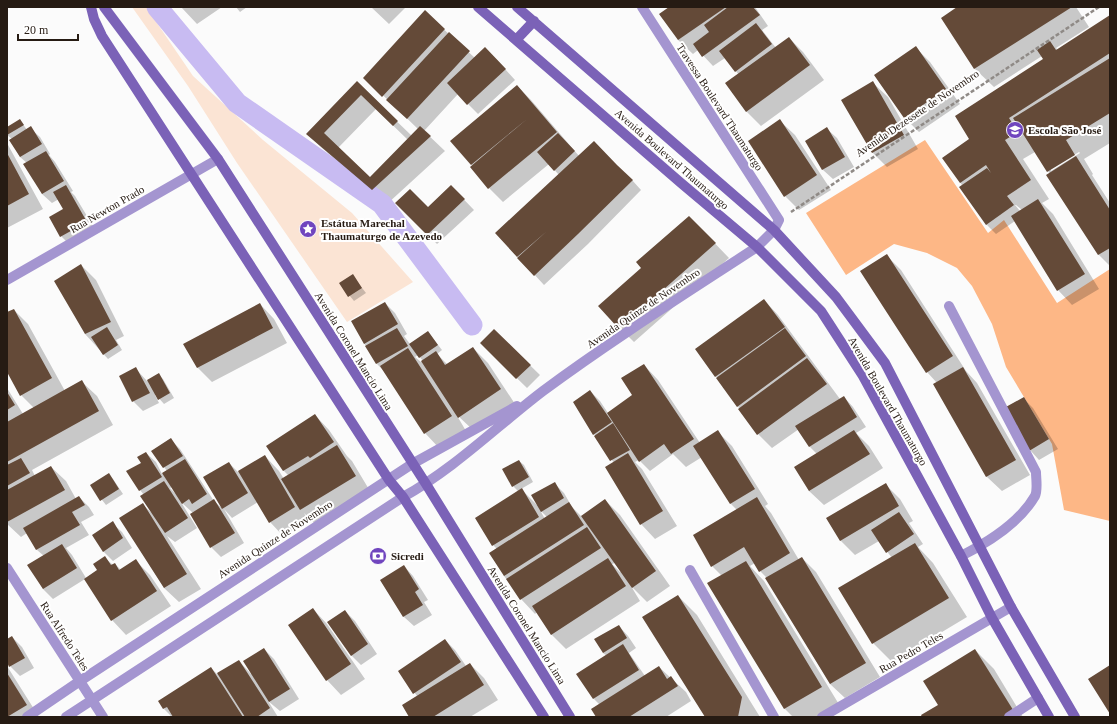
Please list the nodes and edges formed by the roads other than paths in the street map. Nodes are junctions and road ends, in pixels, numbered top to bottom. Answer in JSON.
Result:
{"nodes":[{"id":1,"x":91,"y":7,"type":"edge"},
{"id":2,"x":104,"y":7,"type":"edge"},
{"id":3,"x":478,"y":7,"type":"edge"},
{"id":4,"x":517,"y":7,"type":"edge"},
{"id":5,"x":642,"y":7,"type":"edge"},
{"id":6,"x":534,"y":21,"type":"junction"},
{"id":7,"x":516,"y":40,"type":"junction"},
{"id":8,"x":218,"y":159,"type":"junction"},
{"id":9,"x":192,"y":175,"type":"junction"},
{"id":10,"x":774,"y":230,"type":"junction"},
{"id":11,"x":757,"y":247,"type":"junction"},
{"id":12,"x":7,"y":280,"type":"edge"},
{"id":13,"x":949,"y":306,"type":"dead end"},
{"id":14,"x":543,"y":391,"type":"junction"},
{"id":15,"x":412,"y":464,"type":"junction"},
{"id":16,"x":389,"y":480,"type":"junction"},
{"id":17,"x":426,"y":484,"type":"junction"},
{"id":18,"x":403,"y":497,"type":"junction"},
{"id":19,"x":980,"y":547,"type":"junction"},
{"id":20,"x":961,"y":556,"type":"junction"},
{"id":21,"x":7,"y":568,"type":"edge"},
{"id":22,"x":690,"y":570,"type":"dead end"},
{"id":23,"x":1011,"y":607,"type":"junction"},
{"id":24,"x":992,"y":618,"type":"junction"},
{"id":25,"x":80,"y":681,"type":"junction"},
{"id":26,"x":1038,"y":698,"type":"junction"},
{"id":27,"x":92,"y":700,"type":"junction"},
{"id":28,"x":27,"y":717,"type":"edge"},
{"id":29,"x":66,"y":717,"type":"edge"},
{"id":30,"x":103,"y":717,"type":"edge"},
{"id":31,"x":544,"y":717,"type":"edge"},
{"id":32,"x":570,"y":717,"type":"edge"},
{"id":33,"x":774,"y":717,"type":"edge"},
{"id":34,"x":822,"y":717,"type":"edge"},
{"id":35,"x":1009,"y":717,"type":"edge"},
{"id":36,"x":1049,"y":717,"type":"edge"},
{"id":37,"x":1075,"y":717,"type":"edge"}],
"edges":[{"from":1,"to":9,"type":"main road"},
{"from":2,"to":8,"type":"main road","name":"Avenida Coronel Mancio Lima"},
{"from":3,"to":7,"type":"main road","name":"Avenida Boulevard Thaumaturgo"},
{"from":4,"to":6,"type":"main road","name":"Avenida Boulevard Thaumaturgo"},
{"from":5,"to":10,"type":"street","name":"Travessa Boulevard Thaumaturgo"},
{"from":6,"to":7,"type":"main road"},
{"from":6,"to":10,"type":"main road","name":"Avenida Boulevard Thaumaturgo"},
{"from":7,"to":11,"type":"main road","name":"Avenida Boulevard Thaumaturgo"},
{"from":8,"to":9,"type":"street","name":"Rua Newton Prado"},
{"from":8,"to":15,"type":"main road","name":"Avenida Coronel Mancio Lima"},
{"from":9,"to":12,"type":"street","name":"Rua Newton Prado"},
{"from":9,"to":16,"type":"main road"},
{"from":10,"to":11,"type":"street"},
{"from":10,"to":19,"type":"main road","name":"Avenida Boulevard Thaumaturgo"},
{"from":11,"to":14,"type":"street","name":"Avenida Quinze de Novembro"},
{"from":11,"to":20,"type":"main road","name":"Avenida Boulevard Thaumaturgo"},
{"from":13,"to":19,"type":"street"},
{"from":14,"to":15,"type":"street","name":"Avenida Quinze de Novembro"},
{"from":14,"to":17,"type":"street","name":"Avenida Quinze de Novembro"},
{"from":15,"to":16,"type":"street","name":"Avenida Quinze de Novembro"},
{"from":15,"to":17,"type":"main road","name":"Avenida Coronel Mancio Lima"},
{"from":16,"to":18,"type":"main road"},
{"from":16,"to":25,"type":"street","name":"Avenida Quinze de Novembro"},
{"from":17,"to":18,"type":"street","name":"Avenida Quinze de Novembro"},
{"from":17,"to":32,"type":"main road","name":"Avenida Coronel Mancio Lima"},
{"from":18,"to":27,"type":"street","name":"Avenida Quinze de Novembro"},
{"from":18,"to":31,"type":"main road"},
{"from":19,"to":20,"type":"street"},
{"from":19,"to":23,"type":"main road","name":"Avenida Boulevard Thaumaturgo"},
{"from":20,"to":24,"type":"main road","name":"Avenida Boulevard Thaumaturgo"},
{"from":21,"to":25,"type":"street","name":"Rua Alfredo Teles"},
{"from":22,"to":33,"type":"street"},
{"from":23,"to":24,"type":"street","name":"Rua Pedro Teles"},
{"from":23,"to":37,"type":"main road","name":"Avenida Boulevard Thaumaturgo"},
{"from":24,"to":26,"type":"main road","name":"Avenida Boulevard Thaumaturgo"},
{"from":24,"to":34,"type":"street","name":"Rua Pedro Teles"},
{"from":25,"to":27,"type":"street","name":"Rua Alfredo Teles"},
{"from":25,"to":28,"type":"street","name":"Avenida Quinze de Novembro"},
{"from":26,"to":35,"type":"street"},
{"from":26,"to":36,"type":"main road","name":"Avenida Boulevard Thaumaturgo"},
{"from":27,"to":29,"type":"street","name":"Avenida Quinze de Novembro"},
{"from":27,"to":30,"type":"street","name":"Rua Alfredo Teles"}]}
